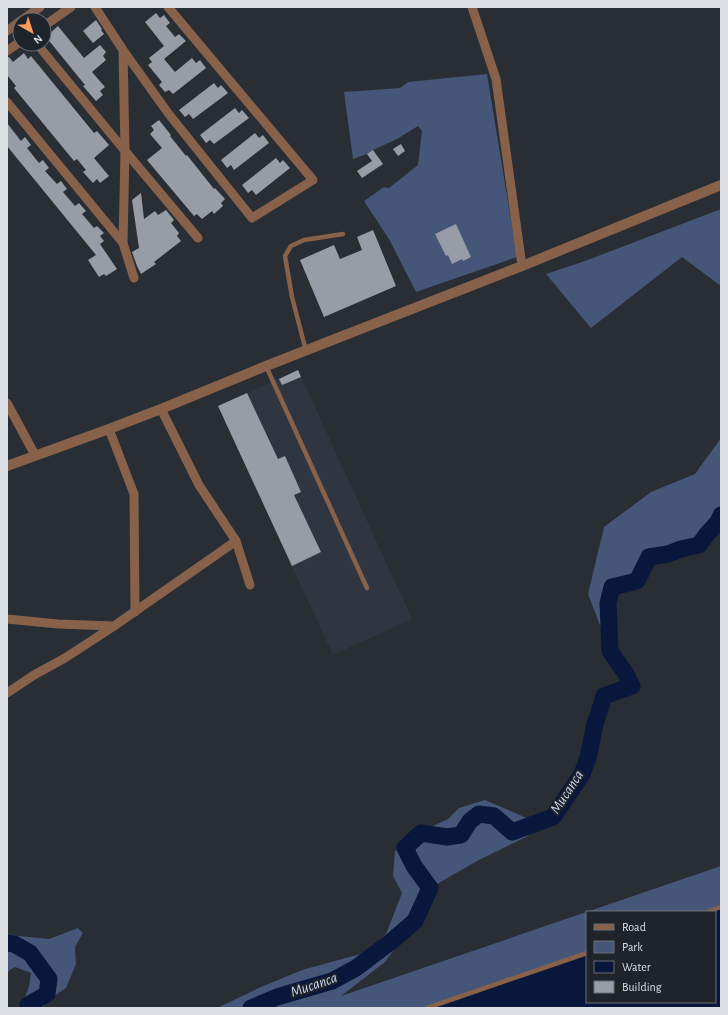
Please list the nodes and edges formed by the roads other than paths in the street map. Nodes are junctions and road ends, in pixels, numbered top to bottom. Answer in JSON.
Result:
{"nodes":[{"id":1,"x":71,"y":7,"type":"edge"},
{"id":2,"x":95,"y":7,"type":"edge"},
{"id":3,"x":168,"y":7,"type":"edge"},
{"id":4,"x":472,"y":7,"type":"edge"},
{"id":5,"x":52,"y":20,"type":"edge"},
{"id":6,"x":123,"y":50,"type":"junction"},
{"id":7,"x":44,"y":52,"type":"edge"},
{"id":8,"x":7,"y":102,"type":"edge"},
{"id":9,"x":125,"y":151,"type":"junction"},
{"id":10,"x":721,"y":185,"type":"edge"},
{"id":11,"x":343,"y":234,"type":"dead end"},
{"id":12,"x":198,"y":238,"type":"dead end"},
{"id":13,"x":123,"y":243,"type":"junction"},
{"id":14,"x":522,"y":266,"type":"junction"},
{"id":15,"x":134,"y":278,"type":"dead end"},
{"id":16,"x":306,"y":351,"type":"junction"},
{"id":17,"x":266,"y":366,"type":"junction"},
{"id":18,"x":7,"y":403,"type":"edge"},
{"id":19,"x":161,"y":409,"type":"junction"},
{"id":20,"x":109,"y":429,"type":"junction"},
{"id":21,"x":35,"y":455,"type":"junction"},
{"id":22,"x":7,"y":466,"type":"edge"},
{"id":23,"x":236,"y":541,"type":"junction"},
{"id":24,"x":250,"y":585,"type":"dead end"},
{"id":25,"x":367,"y":588,"type":"dead end"},
{"id":26,"x":135,"y":612,"type":"junction"},
{"id":27,"x":7,"y":619,"type":"edge"},
{"id":28,"x":114,"y":626,"type":"junction"},
{"id":29,"x":7,"y":693,"type":"edge"},
{"id":30,"x":721,"y":907,"type":"edge"},
{"id":31,"x":710,"y":911,"type":"edge"},
{"id":32,"x":586,"y":953,"type":"edge"},
{"id":33,"x":428,"y":1008,"type":"edge"}],
"edges":[{"from":1,"to":5,"type":"street"},
{"from":2,"to":6,"type":"street"},
{"from":3,"to":6,"type":"street"},
{"from":4,"to":14,"type":"street"},
{"from":6,"to":9,"type":"street"},
{"from":7,"to":9,"type":"street"},
{"from":8,"to":13,"type":"street"},
{"from":9,"to":12,"type":"street"},
{"from":9,"to":13,"type":"street"},
{"from":10,"to":14,"type":"street"},
{"from":11,"to":16,"type":"lane"},
{"from":13,"to":15,"type":"street"},
{"from":14,"to":16,"type":"street"},
{"from":16,"to":17,"type":"street"},
{"from":17,"to":19,"type":"street"},
{"from":17,"to":25,"type":"lane"},
{"from":18,"to":21,"type":"street"},
{"from":19,"to":20,"type":"street"},
{"from":19,"to":23,"type":"street"},
{"from":20,"to":21,"type":"street"},
{"from":20,"to":26,"type":"street"},
{"from":21,"to":22,"type":"street"},
{"from":23,"to":24,"type":"street"},
{"from":23,"to":26,"type":"street"},
{"from":26,"to":28,"type":"street"},
{"from":27,"to":28,"type":"street"},
{"from":28,"to":29,"type":"street"},
{"from":30,"to":31,"type":"lane"},
{"from":32,"to":33,"type":"lane"}]}
